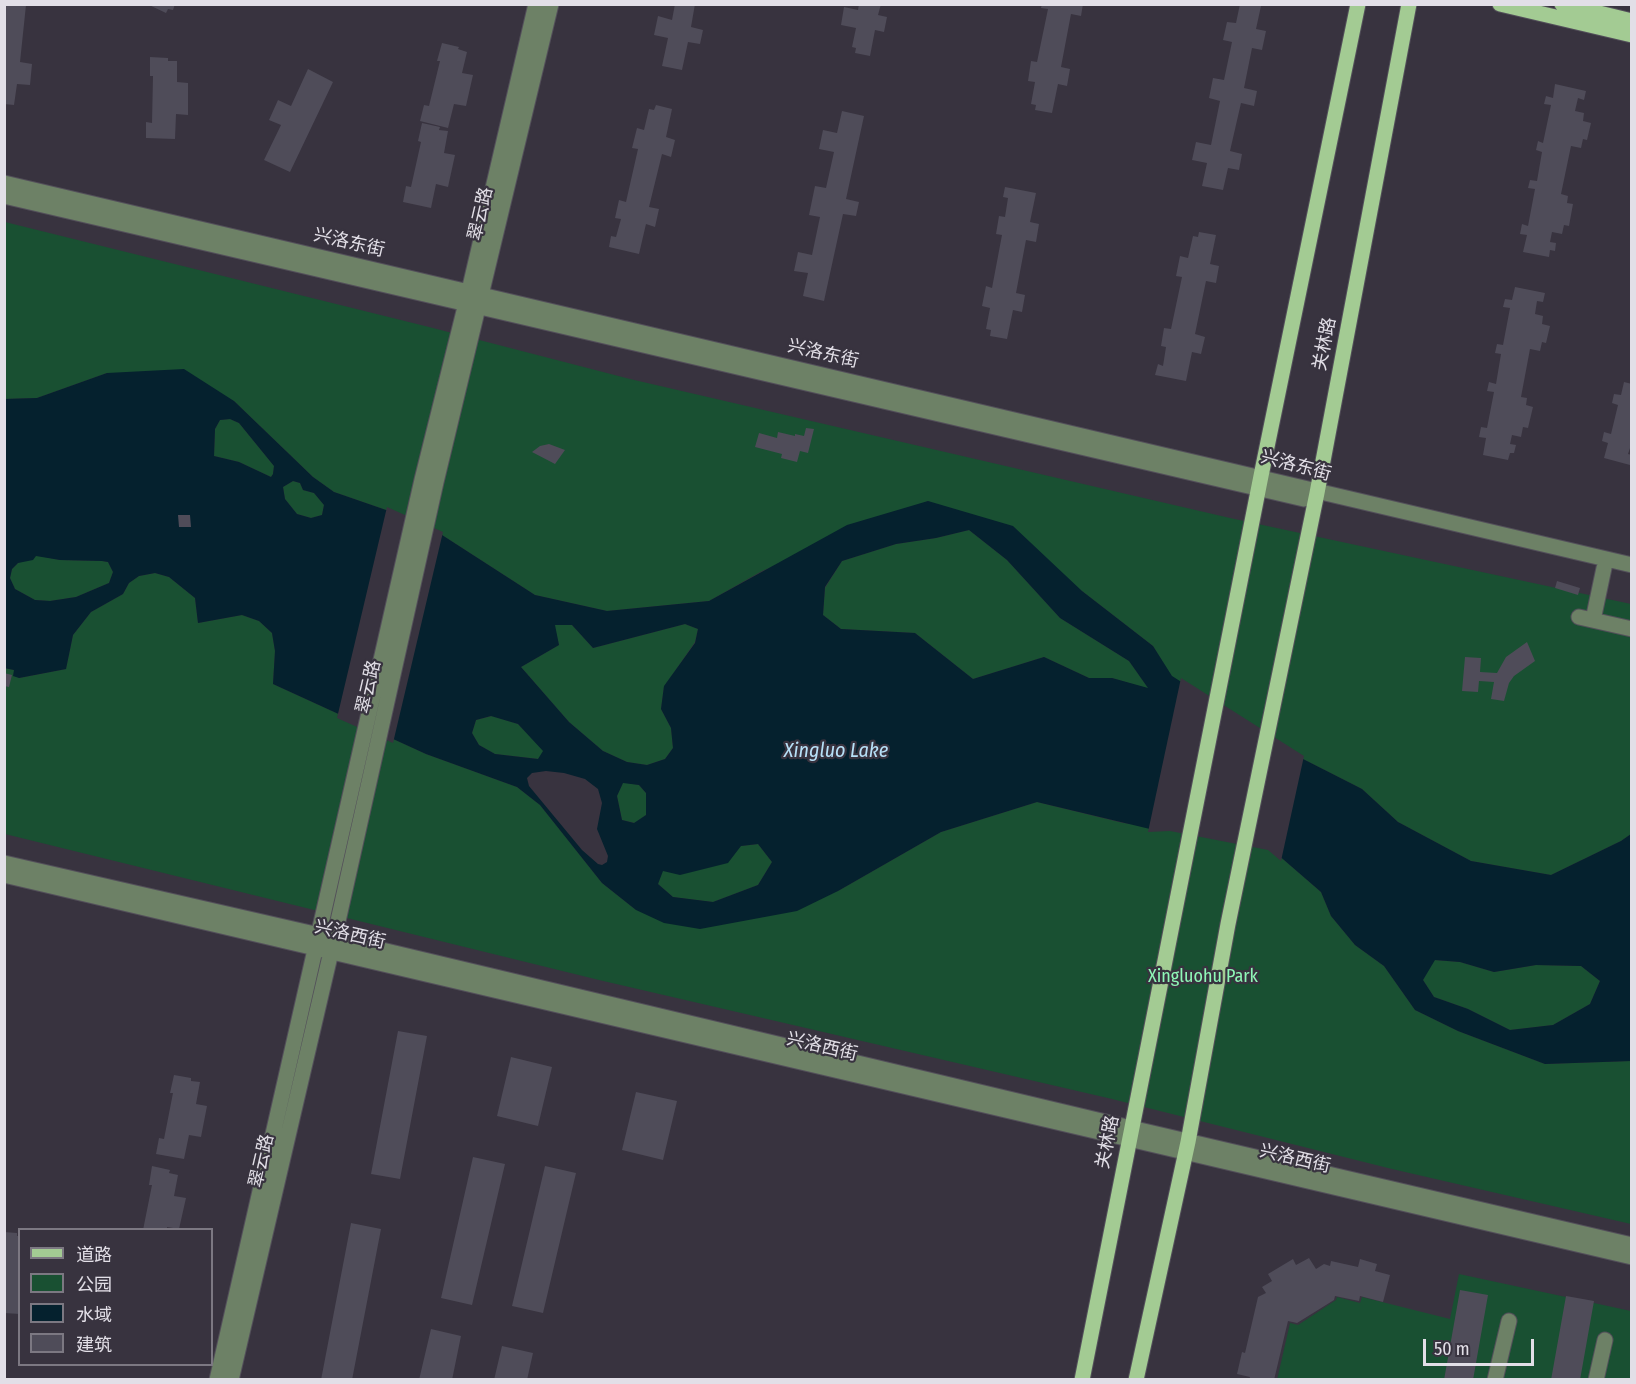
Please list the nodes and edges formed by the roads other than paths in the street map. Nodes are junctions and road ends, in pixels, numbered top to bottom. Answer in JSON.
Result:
{"nodes":[{"id":1,"x":536,"y":4,"type":"edge"},
{"id":2,"x":551,"y":4,"type":"edge"},
{"id":3,"x":1358,"y":4,"type":"edge"},
{"id":4,"x":1409,"y":4,"type":"edge"},
{"id":5,"x":1500,"y":4,"type":"edge"},
{"id":6,"x":1562,"y":4,"type":"edge"},
{"id":7,"x":1630,"y":22,"type":"edge"},
{"id":8,"x":4,"y":183,"type":"edge"},
{"id":9,"x":4,"y":196,"type":"edge"},
{"id":10,"x":474,"y":299,"type":"junction"},
{"id":11,"x":1260,"y":482,"type":"junction"},
{"id":12,"x":1316,"y":497,"type":"junction"},
{"id":13,"x":1632,"y":565,"type":"edge"},
{"id":14,"x":1604,"y":568,"type":"junction"},
{"id":15,"x":1632,"y":574,"type":"edge"},
{"id":16,"x":1632,"y":629,"type":"edge"},
{"id":17,"x":368,"y":750,"type":"junction"},
{"id":18,"x":4,"y":863,"type":"edge"},
{"id":19,"x":4,"y":875,"type":"edge"},
{"id":20,"x":317,"y":941,"type":"junction"},
{"id":21,"x":333,"y":944,"type":"junction"},
{"id":22,"x":1129,"y":1134,"type":"junction"},
{"id":23,"x":1186,"y":1148,"type":"junction"},
{"id":24,"x":1632,"y":1245,"type":"edge"},
{"id":25,"x":1632,"y":1257,"type":"edge"},
{"id":26,"x":1509,"y":1321,"type":"dead end"},
{"id":27,"x":1605,"y":1340,"type":"dead end"},
{"id":28,"x":217,"y":1380,"type":"edge"},
{"id":29,"x":231,"y":1380,"type":"edge"},
{"id":30,"x":1082,"y":1380,"type":"edge"},
{"id":31,"x":1136,"y":1380,"type":"edge"},
{"id":32,"x":1495,"y":1380,"type":"edge"},
{"id":33,"x":1596,"y":1380,"type":"edge"}],
"edges":[{"from":1,"to":10,"type":"street","name":"翠云路"},
{"from":2,"to":10,"type":"street","name":"翠云路"},
{"from":3,"to":11,"type":"main road","name":"关林路"},
{"from":4,"to":12,"type":"main road","name":"关林路"},
{"from":5,"to":7,"type":"main road"},
{"from":6,"to":7,"type":"main road"},
{"from":8,"to":10,"type":"street","name":"兴洛东街"},
{"from":9,"to":10,"type":"street","name":"兴洛东街"},
{"from":10,"to":11,"type":"street","name":"兴洛东街"},
{"from":10,"to":17,"type":"street","name":"翠云路"},
{"from":11,"to":12,"type":"street","name":"兴洛东街"},
{"from":11,"to":22,"type":"main road","name":"关林路"},
{"from":12,"to":13,"type":"street","name":"兴洛东街"},
{"from":12,"to":14,"type":"street","name":"兴洛东街"},
{"from":12,"to":23,"type":"main road","name":"关林路"},
{"from":14,"to":15,"type":"street","name":"兴洛东街"},
{"from":14,"to":16,"type":"street"},
{"from":17,"to":20,"type":"street","name":"翠云路"},
{"from":17,"to":21,"type":"street","name":"翠云路"},
{"from":18,"to":20,"type":"street","name":"兴洛西街"},
{"from":19,"to":20,"type":"street","name":"兴洛西街"},
{"from":20,"to":21,"type":"street","name":"兴洛西街"},
{"from":20,"to":28,"type":"street","name":"翠云路"},
{"from":21,"to":22,"type":"street","name":"兴洛西街"},
{"from":21,"to":29,"type":"street","name":"翠云路"},
{"from":22,"to":23,"type":"street","name":"兴洛西街"},
{"from":22,"to":30,"type":"main road","name":"关林路"},
{"from":23,"to":24,"type":"street","name":"兴洛西街"},
{"from":23,"to":25,"type":"street","name":"兴洛西街"},
{"from":23,"to":31,"type":"main road"},
{"from":26,"to":32,"type":"street"},
{"from":27,"to":33,"type":"street"}]}
